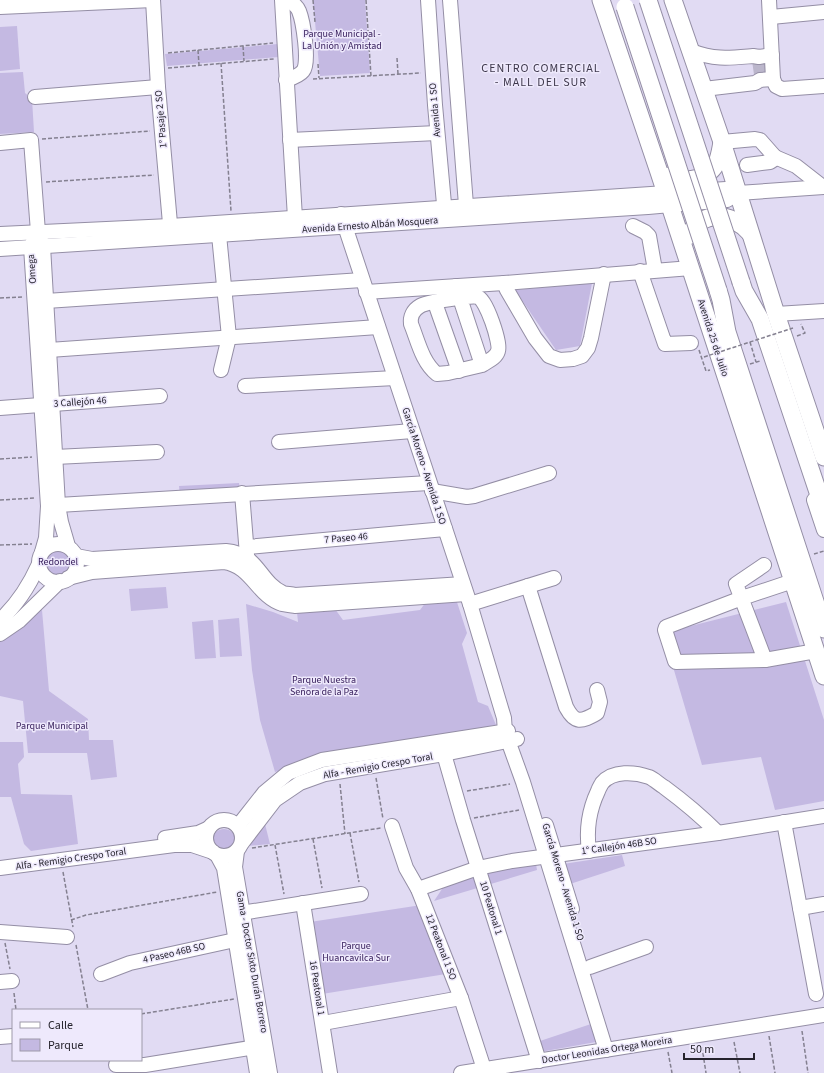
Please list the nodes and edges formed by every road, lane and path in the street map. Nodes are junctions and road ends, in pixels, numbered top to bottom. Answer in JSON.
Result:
{"nodes":[{"id":1,"x":153,"y":0,"type":"edge"},
{"id":2,"x":282,"y":0,"type":"edge"},
{"id":3,"x":288,"y":0,"type":"edge"},
{"id":4,"x":366,"y":0,"type":"edge"},
{"id":5,"x":428,"y":0,"type":"edge"},
{"id":6,"x":450,"y":0,"type":"edge"},
{"id":7,"x":601,"y":0,"type":"edge"},
{"id":8,"x":648,"y":0,"type":"edge"},
{"id":9,"x":673,"y":0,"type":"edge"},
{"id":10,"x":769,"y":0,"type":"edge"},
{"id":11,"x":624,"y":3,"type":"edge"},
{"id":12,"x":9,"y":4,"type":"edge"},
{"id":13,"x":824,"y":12,"type":"edge"},
{"id":14,"x":771,"y":17,"type":"junction"},
{"id":15,"x":279,"y":43,"type":"dead end"},
{"id":16,"x":242,"y":46,"type":"junction"},
{"id":17,"x":198,"y":50,"type":"junction"},
{"id":18,"x":691,"y":51,"type":"junction"},
{"id":19,"x":162,"y":53,"type":"dead end"},
{"id":20,"x":763,"y":57,"type":"junction"},
{"id":21,"x":280,"y":58,"type":"dead end"},
{"id":22,"x":397,"y":58,"type":"dead end"},
{"id":23,"x":244,"y":61,"type":"junction"},
{"id":24,"x":221,"y":63,"type":"junction"},
{"id":25,"x":199,"y":65,"type":"junction"},
{"id":26,"x":162,"y":68,"type":"dead end"},
{"id":27,"x":427,"y":72,"type":"dead end"},
{"id":28,"x":398,"y":75,"type":"junction"},
{"id":29,"x":371,"y":76,"type":"junction"},
{"id":30,"x":313,"y":78,"type":"dead end"},
{"id":31,"x":286,"y":80,"type":"junction"},
{"id":32,"x":769,"y":81,"type":"junction"},
{"id":33,"x":824,"y":86,"type":"edge"},
{"id":34,"x":158,"y":87,"type":"junction"},
{"id":35,"x":704,"y":89,"type":"junction"},
{"id":36,"x":35,"y":97,"type":"dead end"},
{"id":37,"x":162,"y":130,"type":"junction"},
{"id":38,"x":437,"y":133,"type":"junction"},
{"id":39,"x":31,"y":140,"type":"junction"},
{"id":40,"x":290,"y":140,"type":"junction"},
{"id":41,"x":0,"y":142,"type":"edge"},
{"id":42,"x":722,"y":142,"type":"junction"},
{"id":43,"x":774,"y":156,"type":"junction"},
{"id":44,"x":657,"y":165,"type":"junction"},
{"id":45,"x":747,"y":165,"type":"dead end"},
{"id":46,"x":165,"y":175,"type":"junction"},
{"id":47,"x":34,"y":183,"type":"junction"},
{"id":48,"x":823,"y":187,"type":"edge"},
{"id":49,"x":738,"y":193,"type":"junction"},
{"id":50,"x":668,"y":199,"type":"junction"},
{"id":51,"x":466,"y":205,"type":"junction"},
{"id":52,"x":445,"y":214,"type":"junction"},
{"id":53,"x":295,"y":218,"type":"junction"},
{"id":54,"x":231,"y":221,"type":"junction"},
{"id":55,"x":343,"y":221,"type":"junction"},
{"id":56,"x":633,"y":226,"type":"dead end"},
{"id":57,"x":38,"y":232,"type":"junction"},
{"id":58,"x":170,"y":232,"type":"junction"},
{"id":59,"x":750,"y":233,"type":"junction"},
{"id":60,"x":0,"y":234,"type":"edge"},
{"id":61,"x":219,"y":235,"type":"junction"},
{"id":62,"x":37,"y":247,"type":"junction"},
{"id":63,"x":0,"y":249,"type":"edge"},
{"id":64,"x":685,"y":250,"type":"junction"},
{"id":65,"x":691,"y":268,"type":"junction"},
{"id":66,"x":655,"y":270,"type":"junction"},
{"id":67,"x":640,"y":271,"type":"junction"},
{"id":68,"x":604,"y":274,"type":"junction"},
{"id":69,"x":504,"y":283,"type":"junction"},
{"id":70,"x":364,"y":286,"type":"junction"},
{"id":71,"x":743,"y":286,"type":"junction"},
{"id":72,"x":225,"y":289,"type":"junction"},
{"id":73,"x":458,"y":292,"type":"junction"},
{"id":74,"x":720,"y":295,"type":"junction"},
{"id":75,"x":0,"y":298,"type":"edge"},
{"id":76,"x":40,"y":299,"type":"junction"},
{"id":77,"x":435,"y":303,"type":"junction"},
{"id":78,"x":824,"y":311,"type":"edge"},
{"id":79,"x":776,"y":314,"type":"junction"},
{"id":80,"x":378,"y":327,"type":"junction"},
{"id":81,"x":793,"y":328,"type":"dead end"},
{"id":82,"x":229,"y":337,"type":"junction"},
{"id":83,"x":750,"y":342,"type":"junction"},
{"id":84,"x":695,"y":345,"type":"joint"},
{"id":85,"x":49,"y":350,"type":"junction"},
{"id":86,"x":703,"y":357,"type":"junction"},
{"id":87,"x":756,"y":362,"type":"junction"},
{"id":88,"x":482,"y":365,"type":"junction"},
{"id":89,"x":221,"y":370,"type":"dead end"},
{"id":90,"x":459,"y":371,"type":"junction"},
{"id":91,"x":706,"y":371,"type":"dead end"},
{"id":92,"x":395,"y":378,"type":"junction"},
{"id":93,"x":245,"y":386,"type":"dead end"},
{"id":94,"x":160,"y":396,"type":"dead end"},
{"id":95,"x":46,"y":405,"type":"junction"},
{"id":96,"x":0,"y":408,"type":"edge"},
{"id":97,"x":412,"y":431,"type":"junction"},
{"id":98,"x":817,"y":436,"type":"junction"},
{"id":99,"x":279,"y":442,"type":"dead end"},
{"id":100,"x":157,"y":452,"type":"dead end"},
{"id":101,"x":50,"y":457,"type":"junction"},
{"id":102,"x":824,"y":457,"type":"edge"},
{"id":103,"x":0,"y":459,"type":"edge"},
{"id":104,"x":772,"y":468,"type":"junction"},
{"id":105,"x":549,"y":473,"type":"dead end"},
{"id":106,"x":816,"y":486,"type":"junction"},
{"id":107,"x":431,"y":487,"type":"junction"},
{"id":108,"x":242,"y":494,"type":"junction"},
{"id":109,"x":0,"y":500,"type":"edge"},
{"id":110,"x":53,"y":501,"type":"junction"},
{"id":111,"x":769,"y":507,"type":"junction"},
{"id":112,"x":824,"y":510,"type":"edge"},
{"id":113,"x":445,"y":529,"type":"junction"},
{"id":114,"x":824,"y":530,"type":"edge"},
{"id":115,"x":0,"y":545,"type":"edge"},
{"id":116,"x":72,"y":551,"type":"junction"},
{"id":117,"x":247,"y":552,"type":"junction"},
{"id":118,"x":42,"y":553,"type":"junction"},
{"id":119,"x":764,"y":565,"type":"dead end"},
{"id":120,"x":554,"y":578,"type":"dead end"},
{"id":121,"x":64,"y":580,"type":"junction"},
{"id":122,"x":793,"y":581,"type":"junction"},
{"id":123,"x":528,"y":586,"type":"junction"},
{"id":124,"x":466,"y":594,"type":"junction"},
{"id":125,"x":742,"y":598,"type":"junction"},
{"id":126,"x":824,"y":609,"type":"edge"},
{"id":127,"x":0,"y":620,"type":"edge"},
{"id":128,"x":824,"y":629,"type":"edge"},
{"id":129,"x":0,"y":634,"type":"edge"},
{"id":130,"x":816,"y":651,"type":"junction"},
{"id":131,"x":765,"y":660,"type":"junction"},
{"id":132,"x":824,"y":676,"type":"edge"},
{"id":133,"x":597,"y":690,"type":"dead end"},
{"id":134,"x":511,"y":735,"type":"junction"},
{"id":135,"x":444,"y":754,"type":"junction"},
{"id":136,"x":374,"y":766,"type":"junction"},
{"id":137,"x":338,"y":772,"type":"junction"},
{"id":138,"x":523,"y":782,"type":"junction"},
{"id":139,"x":455,"y":793,"type":"junction"},
{"id":140,"x":531,"y":808,"type":"junction"},
{"id":141,"x":824,"y":816,"type":"edge"},
{"id":142,"x":463,"y":820,"type":"junction"},
{"id":143,"x":784,"y":822,"type":"junction"},
{"id":144,"x":238,"y":826,"type":"junction"},
{"id":145,"x":388,"y":827,"type":"junction"},
{"id":146,"x":209,"y":828,"type":"junction"},
{"id":147,"x":350,"y":833,"type":"junction"},
{"id":148,"x":718,"y":833,"type":"junction"},
{"id":149,"x":346,"y":834,"type":"junction"},
{"id":150,"x":313,"y":839,"type":"junction"},
{"id":151,"x":173,"y":841,"type":"junction"},
{"id":152,"x":275,"y":845,"type":"junction"},
{"id":153,"x":240,"y":847,"type":"junction"},
{"id":154,"x":589,"y":850,"type":"junction"},
{"id":155,"x":215,"y":854,"type":"junction"},
{"id":156,"x":551,"y":856,"type":"junction"},
{"id":157,"x":60,"y":860,"type":"junction"},
{"id":158,"x":0,"y":861,"type":"edge"},
{"id":159,"x":0,"y":868,"type":"edge"},
{"id":160,"x":478,"y":868,"type":"junction"},
{"id":161,"x":418,"y":889,"type":"junction"},
{"id":162,"x":217,"y":892,"type":"dead end"},
{"id":163,"x":361,"y":894,"type":"joint"},
{"id":164,"x":324,"y":900,"type":"junction"},
{"id":165,"x":303,"y":903,"type":"junction"},
{"id":166,"x":824,"y":904,"type":"edge"},
{"id":167,"x":286,"y":906,"type":"junction"},
{"id":168,"x":800,"y":908,"type":"junction"},
{"id":169,"x":238,"y":914,"type":"junction"},
{"id":170,"x":71,"y":920,"type":"junction"},
{"id":171,"x":0,"y":932,"type":"edge"},
{"id":172,"x":72,"y":936,"type":"junction"},
{"id":173,"x":242,"y":939,"type":"junction"},
{"id":174,"x":646,"y":947,"type":"dead end"},
{"id":175,"x":590,"y":967,"type":"junction"},
{"id":176,"x":101,"y":974,"type":"dead end"},
{"id":177,"x":816,"y":994,"type":"dead end"},
{"id":178,"x":244,"y":998,"type":"junction"},
{"id":179,"x":461,"y":998,"type":"junction"},
{"id":180,"x":88,"y":1009,"type":"edge"},
{"id":181,"x":142,"y":1014,"type":"edge"},
{"id":182,"x":824,"y":1015,"type":"edge"},
{"id":183,"x":800,"y":1019,"type":"junction"},
{"id":184,"x":322,"y":1023,"type":"junction"},
{"id":185,"x":767,"y":1024,"type":"junction"},
{"id":186,"x":732,"y":1030,"type":"junction"},
{"id":187,"x":700,"y":1035,"type":"junction"},
{"id":188,"x":12,"y":1036,"type":"edge"},
{"id":189,"x":0,"y":1037,"type":"edge"},
{"id":190,"x":666,"y":1041,"type":"junction"},
{"id":191,"x":259,"y":1047,"type":"junction"},
{"id":192,"x":610,"y":1050,"type":"junction"},
{"id":193,"x":116,"y":1065,"type":"dead end"},
{"id":194,"x":545,"y":1065,"type":"edge"},
{"id":195,"x":484,"y":1069,"type":"junction"},
{"id":196,"x":257,"y":1073,"type":"edge"},
{"id":197,"x":270,"y":1073,"type":"edge"},
{"id":198,"x":330,"y":1073,"type":"edge"},
{"id":199,"x":461,"y":1073,"type":"edge"},
{"id":200,"x":672,"y":1073,"type":"edge"},
{"id":201,"x":706,"y":1073,"type":"edge"},
{"id":202,"x":740,"y":1073,"type":"edge"},
{"id":203,"x":775,"y":1073,"type":"edge"},
{"id":204,"x":808,"y":1073,"type":"edge"}],
"edges":[{"from":1,"to":12,"type":"street"},
{"from":1,"to":34,"type":"street","name":"1° Pasaje 2 SO"},
{"from":2,"to":31,"type":"street"},
{"from":3,"to":31,"type":"street"},
{"from":4,"to":29,"type":"path"},
{"from":5,"to":38,"type":"street","name":"Avenida 1 SO"},
{"from":6,"to":51,"type":"street"},
{"from":7,"to":44,"type":"main road","name":"Avenida 25 de Julio"},
{"from":8,"to":71,"type":"main road","name":"Avenida 25 de Julio","bridge":true},
{"from":9,"to":18,"type":"main road"},
{"from":10,"to":14,"type":"street"},
{"from":11,"to":74,"type":"main road","name":"Avenida 25 de Julio","bridge":true},
{"from":13,"to":14,"type":"street"},
{"from":14,"to":20,"type":"street"},
{"from":15,"to":16,"type":"path"},
{"from":16,"to":17,"type":"path"},
{"from":16,"to":23,"type":"path"},
{"from":17,"to":19,"type":"path"},
{"from":17,"to":25,"type":"path"},
{"from":18,"to":20,"type":"street"},
{"from":18,"to":35,"type":"main road"},
{"from":20,"to":32,"type":"street"},
{"from":21,"to":23,"type":"path"},
{"from":22,"to":28,"type":"path"},
{"from":23,"to":24,"type":"path"},
{"from":24,"to":25,"type":"path"},
{"from":24,"to":54,"type":"path"},
{"from":25,"to":26,"type":"path"},
{"from":27,"to":28,"type":"path"},
{"from":28,"to":29,"type":"path"},
{"from":29,"to":30,"type":"path"},
{"from":31,"to":40,"type":"street"},
{"from":32,"to":33,"type":"street"},
{"from":32,"to":35,"type":"street"},
{"from":34,"to":36,"type":"street"},
{"from":34,"to":37,"type":"street","name":"1° Pasaje 2 SO"},
{"from":35,"to":42,"type":"main road"},
{"from":37,"to":39,"type":"path"},
{"from":37,"to":46,"type":"street","name":"1° Pasaje 2 SO"},
{"from":38,"to":40,"type":"street"},
{"from":38,"to":52,"type":"street","name":"Avenida 1 SO"},
{"from":39,"to":41,"type":"street"},
{"from":39,"to":47,"type":"street"},
{"from":40,"to":53,"type":"street"},
{"from":42,"to":43,"type":"street"},
{"from":42,"to":44,"type":"main road"},
{"from":42,"to":49,"type":"main road"},
{"from":43,"to":45,"type":"street"},
{"from":43,"to":48,"type":"street"},
{"from":44,"to":50,"type":"main road","name":"Avenida 25 de Julio"},
{"from":46,"to":47,"type":"path"},
{"from":46,"to":58,"type":"street","name":"1° Pasaje 2 SO"},
{"from":47,"to":57,"type":"street"},
{"from":48,"to":49,"type":"street","name":"Avenida Ernesto Albán Mosquera"},
{"from":49,"to":50,"type":"street","name":"Avenida Ernesto Albán Mosquera"},
{"from":49,"to":59,"type":"main road"},
{"from":50,"to":51,"type":"street","name":"Avenida Ernesto Albán Mosquera"},
{"from":50,"to":52,"type":"street","name":"Avenida Ernesto Albán Mosquera"},
{"from":50,"to":64,"type":"main road","name":"Avenida 25 de Julio"},
{"from":51,"to":52,"type":"street","name":"Avenida Ernesto Albán Mosquera"},
{"from":52,"to":55,"type":"street","name":"Avenida Ernesto Albán Mosquera"},
{"from":53,"to":54,"type":"street","name":"Avenida Ernesto Albán Mosquera"},
{"from":53,"to":55,"type":"street","name":"Avenida Ernesto Albán Mosquera"},
{"from":54,"to":58,"type":"street","name":"Avenida Ernesto Albán Mosquera"},
{"from":55,"to":61,"type":"street","name":"Avenida Ernesto Albán Mosquera"},
{"from":55,"to":70,"type":"street","name":"García Moreno - Avenida 1 SO"},
{"from":56,"to":66,"type":"street"},
{"from":57,"to":58,"type":"street","name":"Avenida Ernesto Albán Mosquera"},
{"from":57,"to":60,"type":"street","name":"Avenida Ernesto Albán Mosquera"},
{"from":57,"to":62,"type":"street","name":"Omega"},
{"from":58,"to":61,"type":"street","name":"Avenida Ernesto Albán Mosquera"},
{"from":58,"to":62,"type":"street","name":"Avenida Ernesto Albán Mosquera"},
{"from":59,"to":64,"type":"main road"},
{"from":59,"to":79,"type":"main road"},
{"from":61,"to":72,"type":"street"},
{"from":62,"to":63,"type":"street","name":"Avenida Ernesto Albán Mosquera"},
{"from":62,"to":76,"type":"street","name":"Omega"},
{"from":64,"to":65,"type":"main road","name":"Avenida 25 de Julio"},
{"from":65,"to":66,"type":"street"},
{"from":65,"to":111,"type":"main road","name":"Avenida 25 de Julio"},
{"from":66,"to":67,"type":"street"},
{"from":67,"to":68,"type":"street"},
{"from":67,"to":84,"type":"street"},
{"from":68,"to":69,"type":"street"},
{"from":68,"to":69,"type":"street"},
{"from":69,"to":73,"type":"street"},
{"from":70,"to":72,"type":"street"},
{"from":70,"to":73,"type":"street"},
{"from":70,"to":80,"type":"street","name":"García Moreno - Avenida 1 SO"},
{"from":71,"to":87,"type":"street","name":"Avenida 25 de Julio"},
{"from":71,"to":106,"type":"main road","name":"Avenida 25 de Julio"},
{"from":72,"to":76,"type":"street"},
{"from":72,"to":82,"type":"street"},
{"from":73,"to":77,"type":"street"},
{"from":73,"to":88,"type":"street"},
{"from":73,"to":88,"type":"street"},
{"from":74,"to":87,"type":"street","name":"Avenida 25 de Julio"},
{"from":74,"to":104,"type":"main road","name":"Avenida 25 de Julio"},
{"from":75,"to":76,"type":"path"},
{"from":76,"to":85,"type":"street","name":"Omega"},
{"from":76,"to":95,"type":"street","name":"Omega"},
{"from":77,"to":90,"type":"street"},
{"from":77,"to":90,"type":"street"},
{"from":78,"to":79,"type":"street"},
{"from":79,"to":98,"type":"main road"},
{"from":80,"to":82,"type":"street"},
{"from":80,"to":92,"type":"street","name":"García Moreno - Avenida 1 SO"},
{"from":81,"to":83,"type":"path","bridge":true},
{"from":82,"to":85,"type":"street"},
{"from":82,"to":89,"type":"street"},
{"from":83,"to":86,"type":"path","bridge":true},
{"from":83,"to":87,"type":"path","bridge":true},
{"from":84,"to":86,"type":"path"},
{"from":85,"to":95,"type":"street","name":"Omega"},
{"from":86,"to":91,"type":"path"},
{"from":87,"to":114,"type":"street","name":"Avenida 25 de Julio"},
{"from":87,"to":126,"type":"street","name":"Avenida 25 de Julio"},
{"from":88,"to":90,"type":"street"},
{"from":92,"to":93,"type":"street"},
{"from":92,"to":97,"type":"street","name":"García Moreno - Avenida 1 SO"},
{"from":94,"to":95,"type":"street","name":"3 Callejón 46"},
{"from":95,"to":96,"type":"street","name":"3 Callejón 46"},
{"from":95,"to":101,"type":"street","name":"Omega"},
{"from":97,"to":99,"type":"street"},
{"from":97,"to":107,"type":"street","name":"García Moreno - Avenida 1 SO"},
{"from":98,"to":102,"type":"main road"},
{"from":98,"to":106,"type":"main road"},
{"from":100,"to":101,"type":"street"},
{"from":101,"to":103,"type":"path"},
{"from":101,"to":110,"type":"street","name":"Omega"},
{"from":104,"to":111,"type":"main road"},
{"from":104,"to":128,"type":"main road","name":"Avenida 25 de Julio"},
{"from":105,"to":107,"type":"street"},
{"from":106,"to":112,"type":"main road","name":"Avenida 25 de Julio"},
{"from":107,"to":108,"type":"street"},
{"from":107,"to":113,"type":"street","name":"García Moreno - Avenida 1 SO"},
{"from":108,"to":110,"type":"street"},
{"from":108,"to":117,"type":"street"},
{"from":109,"to":110,"type":"path"},
{"from":110,"to":116,"type":"street","name":"Omega"},
{"from":110,"to":118,"type":"street","name":"Omega"},
{"from":111,"to":122,"type":"main road","name":"Avenida 25 de Julio"},
{"from":113,"to":117,"type":"street","name":"7 Paseo 46"},
{"from":113,"to":124,"type":"street","name":"García Moreno - Avenida 1 SO"},
{"from":115,"to":118,"type":"path"},
{"from":116,"to":117,"type":"street"},
{"from":116,"to":118,"type":"street"},
{"from":116,"to":121,"type":"street"},
{"from":117,"to":124,"type":"street"},
{"from":118,"to":121,"type":"street"},
{"from":118,"to":127,"type":"street","name":"Omega"},
{"from":119,"to":125,"type":"street"},
{"from":120,"to":123,"type":"street"},
{"from":121,"to":124,"type":"street"},
{"from":121,"to":129,"type":"street"},
{"from":122,"to":125,"type":"street"},
{"from":122,"to":130,"type":"main road","name":"Avenida 25 de Julio"},
{"from":123,"to":124,"type":"street"},
{"from":123,"to":133,"type":"street"},
{"from":124,"to":134,"type":"street","name":"García Moreno - Avenida 1 SO"},
{"from":125,"to":131,"type":"street"},
{"from":125,"to":131,"type":"street"},
{"from":130,"to":131,"type":"street"},
{"from":130,"to":132,"type":"main road","name":"Avenida 25 de Julio"},
{"from":134,"to":135,"type":"street","name":"Alfa - Remigio Crespo Toral"},
{"from":134,"to":138,"type":"street","name":"García Moreno - Avenida 1 SO"},
{"from":134,"to":144,"type":"street","name":"Alfa - Remigio Crespo Toral"},
{"from":134,"to":156,"type":"street","name":"García Moreno - Avenida 1 SO"},
{"from":135,"to":136,"type":"street","name":"Alfa - Remigio Crespo Toral"},
{"from":135,"to":139,"type":"street","name":"10 Peatonal 1"},
{"from":136,"to":137,"type":"street","name":"Alfa - Remigio Crespo Toral"},
{"from":136,"to":145,"type":"path"},
{"from":137,"to":149,"type":"path"},
{"from":137,"to":153,"type":"street","name":"Alfa - Remigio Crespo Toral"},
{"from":138,"to":139,"type":"path"},
{"from":138,"to":140,"type":"street","name":"García Moreno - Avenida 1 SO"},
{"from":139,"to":142,"type":"street","name":"10 Peatonal 1"},
{"from":140,"to":142,"type":"path"},
{"from":140,"to":156,"type":"street","name":"García Moreno - Avenida 1 SO"},
{"from":141,"to":143,"type":"street","name":"1° Callejón 46B SO"},
{"from":142,"to":160,"type":"street","name":"10 Peatonal 1"},
{"from":143,"to":148,"type":"street","name":"1° Callejón 46B SO"},
{"from":143,"to":168,"type":"street"},
{"from":144,"to":146,"type":"street"},
{"from":144,"to":153,"type":"street"},
{"from":145,"to":147,"type":"path"},
{"from":145,"to":161,"type":"street","name":"12 Peatonal 1 SO"},
{"from":146,"to":151,"type":"street","name":"Alfa - Remigio Crespo Toral"},
{"from":146,"to":155,"type":"street"},
{"from":147,"to":149,"type":"path"},
{"from":147,"to":163,"type":"path"},
{"from":148,"to":154,"type":"street","name":"1° Callejón 46B SO"},
{"from":148,"to":154,"type":"street"},
{"from":149,"to":150,"type":"path"},
{"from":150,"to":152,"type":"path"},
{"from":150,"to":164,"type":"path"},
{"from":151,"to":155,"type":"street","name":"Alfa - Remigio Crespo Toral"},
{"from":151,"to":157,"type":"street","name":"Alfa - Remigio Crespo Toral"},
{"from":151,"to":158,"type":"street","name":"Alfa - Remigio Crespo Toral"},
{"from":152,"to":153,"type":"path"},
{"from":152,"to":167,"type":"path"},
{"from":153,"to":155,"type":"street"},
{"from":153,"to":169,"type":"street","name":"Gama - Doctor Sixto Durán Borrero"},
{"from":154,"to":156,"type":"street","name":"1° Callejón 46B SO"},
{"from":155,"to":169,"type":"street","name":"Gama - Doctor Sixto Durán Borrero"},
{"from":156,"to":160,"type":"street","name":"1° Callejón 46B SO"},
{"from":156,"to":175,"type":"street","name":"García Moreno - Avenida 1 SO"},
{"from":156,"to":192,"type":"street","name":"García Moreno - Avenida 1 SO"},
{"from":157,"to":159,"type":"street","name":"Alfa - Remigio Crespo Toral"},
{"from":157,"to":170,"type":"path"},
{"from":160,"to":161,"type":"street","name":"1° Callejón 46B SO"},
{"from":160,"to":194,"type":"street","name":"10 Peatonal 1"},
{"from":161,"to":179,"type":"street","name":"12 Peatonal 1 SO"},
{"from":162,"to":170,"type":"path"},
{"from":163,"to":164,"type":"street"},
{"from":164,"to":165,"type":"street"},
{"from":165,"to":167,"type":"street"},
{"from":165,"to":184,"type":"street","name":"16 Peatonal 1"},
{"from":166,"to":168,"type":"street"},
{"from":167,"to":169,"type":"street"},
{"from":168,"to":177,"type":"street"},
{"from":169,"to":173,"type":"street","name":"Gama - Doctor Sixto Durán Borrero"},
{"from":170,"to":172,"type":"path"},
{"from":171,"to":172,"type":"street"},
{"from":172,"to":180,"type":"path"},
{"from":173,"to":176,"type":"street","name":"4 Paseo 46B SO"},
{"from":173,"to":178,"type":"street","name":"Gama - Doctor Sixto Durán Borrero"},
{"from":173,"to":191,"type":"street","name":"Gama - Doctor Sixto Durán Borrero"},
{"from":174,"to":175,"type":"street"},
{"from":175,"to":192,"type":"street","name":"García Moreno - Avenida 1 SO"},
{"from":178,"to":181,"type":"path"},
{"from":178,"to":191,"type":"street","name":"Gama - Doctor Sixto Durán Borrero"},
{"from":179,"to":184,"type":"street"},
{"from":179,"to":195,"type":"street","name":"12 Peatonal 1 SO"},
{"from":182,"to":183,"type":"street","name":"Doctor Leonidas Ortega Moreira"},
{"from":183,"to":185,"type":"street","name":"Doctor Leonidas Ortega Moreira"},
{"from":183,"to":204,"type":"path"},
{"from":184,"to":198,"type":"street","name":"16 Peatonal 1"},
{"from":185,"to":186,"type":"street","name":"Doctor Leonidas Ortega Moreira"},
{"from":185,"to":203,"type":"path"},
{"from":186,"to":187,"type":"street","name":"Doctor Leonidas Ortega Moreira"},
{"from":186,"to":202,"type":"path"},
{"from":187,"to":190,"type":"street","name":"Doctor Leonidas Ortega Moreira"},
{"from":187,"to":201,"type":"path"},
{"from":188,"to":189,"type":"street"},
{"from":190,"to":192,"type":"street","name":"Doctor Leonidas Ortega Moreira"},
{"from":190,"to":200,"type":"path"},
{"from":191,"to":193,"type":"street"},
{"from":191,"to":196,"type":"street","name":"Gama - Doctor Sixto Durán Borrero"},
{"from":191,"to":197,"type":"street","name":"Gama - Doctor Sixto Durán Borrero"},
{"from":192,"to":194,"type":"street","name":"Doctor Leonidas Ortega Moreira"},
{"from":194,"to":195,"type":"street","name":"Doctor Leonidas Ortega Moreira"},
{"from":195,"to":199,"type":"street","name":"Doctor Leonidas Ortega Moreira"}]}
